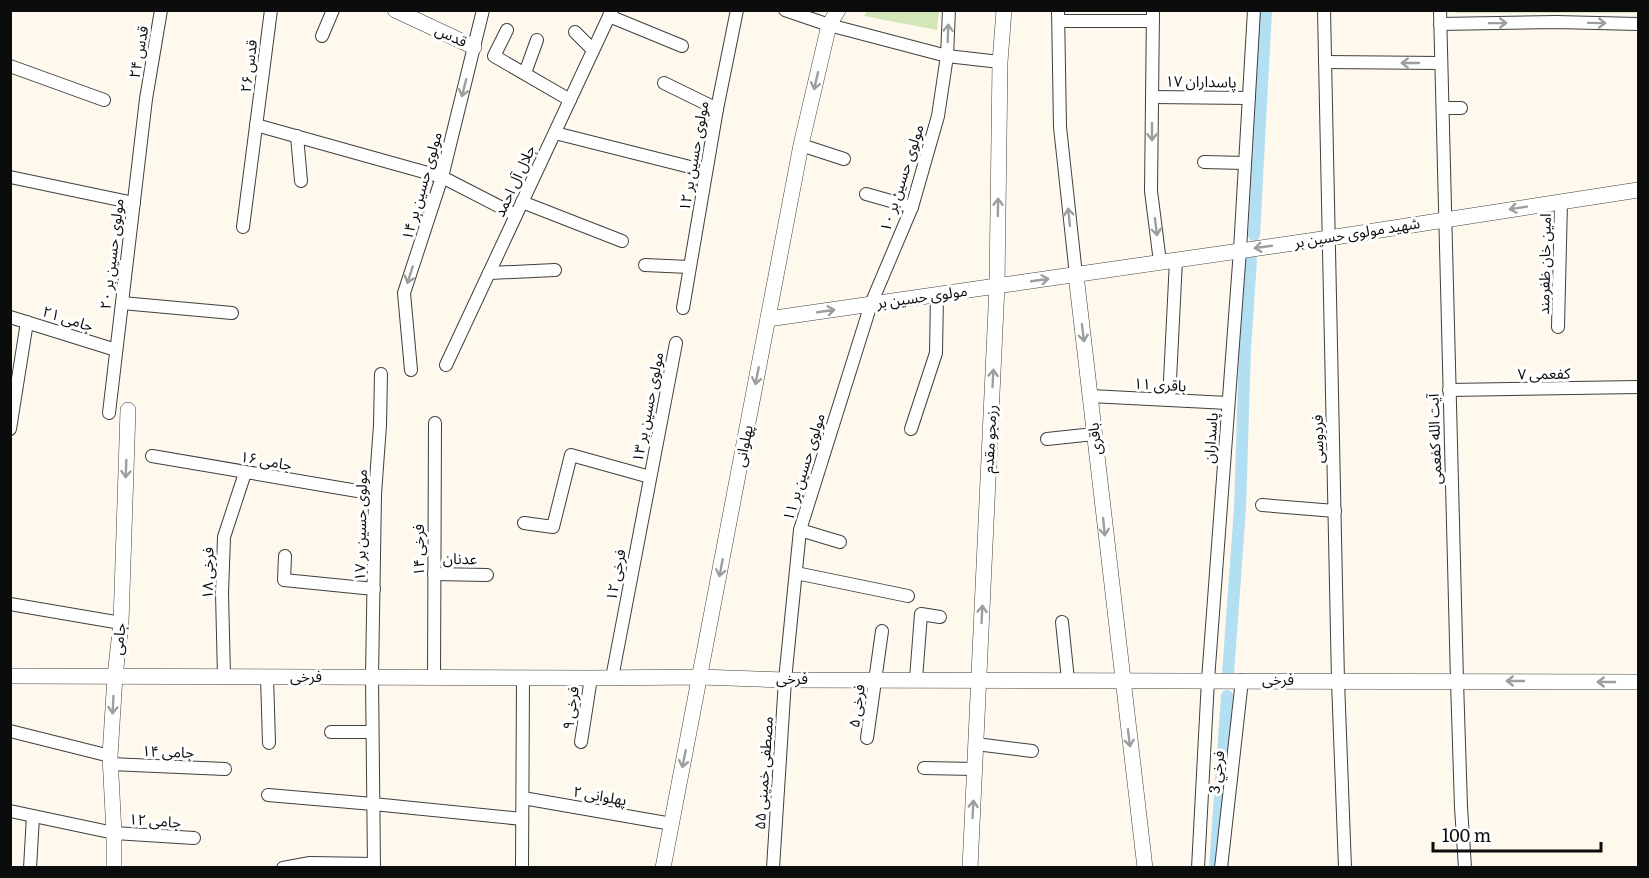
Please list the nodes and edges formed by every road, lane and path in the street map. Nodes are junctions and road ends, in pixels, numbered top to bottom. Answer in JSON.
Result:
{"nodes":[{"id":1,"x":161,"y":10,"type":"edge"},
{"id":2,"x":271,"y":10,"type":"edge"},
{"id":3,"x":333,"y":10,"type":"edge"},
{"id":4,"x":394,"y":10,"type":"edge"},
{"id":5,"x":483,"y":10,"type":"edge"},
{"id":6,"x":737,"y":10,"type":"edge"},
{"id":7,"x":785,"y":10,"type":"edge"},
{"id":8,"x":838,"y":10,"type":"edge"},
{"id":9,"x":949,"y":10,"type":"edge"},
{"id":10,"x":1004,"y":10,"type":"edge"},
{"id":11,"x":1254,"y":10,"type":"edge"},
{"id":12,"x":1324,"y":10,"type":"edge"},
{"id":13,"x":1440,"y":10,"type":"edge"},
{"id":14,"x":610,"y":13,"type":"edge"},
{"id":15,"x":1058,"y":16,"type":"edge"},
{"id":16,"x":1153,"y":16,"type":"edge"},
{"id":17,"x":829,"y":24,"type":"junction"},
{"id":18,"x":1440,"y":24,"type":"junction"},
{"id":19,"x":1638,"y":24,"type":"edge"},
{"id":20,"x":507,"y":30,"type":"dead end"},
{"id":21,"x":574,"y":32,"type":"dead end"},
{"id":22,"x":322,"y":36,"type":"dead end"},
{"id":23,"x":537,"y":40,"type":"dead end"},
{"id":24,"x":682,"y":46,"type":"dead end"},
{"id":25,"x":474,"y":47,"type":"junction"},
{"id":26,"x":593,"y":50,"type":"junction"},
{"id":27,"x":947,"y":56,"type":"junction"},
{"id":28,"x":1000,"y":62,"type":"junction"},
{"id":29,"x":1325,"y":62,"type":"junction"},
{"id":30,"x":1441,"y":63,"type":"junction"},
{"id":31,"x":10,"y":66,"type":"edge"},
{"id":32,"x":525,"y":73,"type":"junction"},
{"id":33,"x":664,"y":83,"type":"dead end"},
{"id":34,"x":1152,"y":97,"type":"junction"},
{"id":35,"x":1249,"y":98,"type":"junction"},
{"id":36,"x":146,"y":99,"type":"joint"},
{"id":37,"x":104,"y":100,"type":"dead end"},
{"id":38,"x":570,"y":100,"type":"junction"},
{"id":39,"x":1443,"y":108,"type":"junction"},
{"id":40,"x":1461,"y":108,"type":"dead end"},
{"id":41,"x":717,"y":109,"type":"junction"},
{"id":42,"x":256,"y":125,"type":"junction"},
{"id":43,"x":555,"y":133,"type":"junction"},
{"id":44,"x":297,"y":136,"type":"junction"},
{"id":45,"x":801,"y":145,"type":"junction"},
{"id":46,"x":844,"y":159,"type":"dead end"},
{"id":47,"x":1204,"y":162,"type":"dead end"},
{"id":48,"x":1245,"y":163,"type":"junction"},
{"id":49,"x":706,"y":171,"type":"junction"},
{"id":50,"x":10,"y":177,"type":"edge"},
{"id":51,"x":442,"y":177,"type":"junction"},
{"id":52,"x":301,"y":181,"type":"dead end"},
{"id":53,"x":1638,"y":190,"type":"edge"},
{"id":54,"x":866,"y":194,"type":"dead end"},
{"id":55,"x":522,"y":202,"type":"junction"},
{"id":56,"x":1561,"y":202,"type":"junction"},
{"id":57,"x":134,"y":203,"type":"junction"},
{"id":58,"x":912,"y":207,"type":"junction"},
{"id":59,"x":516,"y":215,"type":"junction"},
{"id":60,"x":1446,"y":219,"type":"junction"},
{"id":61,"x":243,"y":227,"type":"dead end"},
{"id":62,"x":1329,"y":238,"type":"junction"},
{"id":63,"x":622,"y":241,"type":"dead end"},
{"id":64,"x":1240,"y":250,"type":"junction"},
{"id":65,"x":1176,"y":260,"type":"junction"},
{"id":66,"x":1160,"y":262,"type":"junction"},
{"id":67,"x":645,"y":265,"type":"dead end"},
{"id":68,"x":689,"y":267,"type":"junction"},
{"id":69,"x":555,"y":270,"type":"dead end"},
{"id":70,"x":489,"y":273,"type":"junction"},
{"id":71,"x":1076,"y":275,"type":"junction"},
{"id":72,"x":997,"y":286,"type":"junction"},
{"id":73,"x":937,"y":295,"type":"junction"},
{"id":74,"x":122,"y":303,"type":"junction"},
{"id":75,"x":871,"y":304,"type":"junction"},
{"id":76,"x":682,"y":308,"type":"dead end"},
{"id":77,"x":232,"y":313,"type":"dead end"},
{"id":78,"x":10,"y":317,"type":"edge"},
{"id":79,"x":768,"y":319,"type":"junction"},
{"id":80,"x":27,"y":322,"type":"junction"},
{"id":81,"x":1558,"y":327,"type":"dead end"},
{"id":82,"x":676,"y":343,"type":"dead end"},
{"id":83,"x":116,"y":350,"type":"junction"},
{"id":84,"x":446,"y":365,"type":"dead end"},
{"id":85,"x":411,"y":370,"type":"dead end"},
{"id":86,"x":381,"y":374,"type":"dead end"},
{"id":87,"x":1638,"y":387,"type":"edge"},
{"id":88,"x":1449,"y":390,"type":"junction"},
{"id":89,"x":1090,"y":396,"type":"junction"},
{"id":90,"x":1169,"y":400,"type":"junction"},
{"id":91,"x":1228,"y":403,"type":"junction"},
{"id":92,"x":128,"y":410,"type":"dead end"},
{"id":93,"x":109,"y":413,"type":"dead end"},
{"id":94,"x":435,"y":423,"type":"dead end"},
{"id":95,"x":11,"y":428,"type":"edge"},
{"id":96,"x":911,"y":429,"type":"dead end"},
{"id":97,"x":1094,"y":434,"type":"junction"},
{"id":98,"x":1047,"y":439,"type":"dead end"},
{"id":99,"x":152,"y":456,"type":"dead end"},
{"id":100,"x":245,"y":473,"type":"junction"},
{"id":101,"x":650,"y":477,"type":"junction"},
{"id":102,"x":375,"y":494,"type":"junction"},
{"id":103,"x":1262,"y":505,"type":"dead end"},
{"id":104,"x":1335,"y":511,"type":"junction"},
{"id":105,"x":524,"y":523,"type":"dead end"},
{"id":106,"x":800,"y":530,"type":"junction"},
{"id":107,"x":840,"y":542,"type":"dead end"},
{"id":108,"x":285,"y":556,"type":"dead end"},
{"id":109,"x":796,"y":573,"type":"junction"},
{"id":110,"x":434,"y":574,"type":"junction"},
{"id":111,"x":487,"y":575,"type":"dead end"},
{"id":112,"x":374,"y":589,"type":"junction"},
{"id":113,"x":908,"y":596,"type":"dead end"},
{"id":114,"x":10,"y":604,"type":"edge"},
{"id":115,"x":940,"y":617,"type":"dead end"},
{"id":116,"x":1062,"y":622,"type":"dead end"},
{"id":117,"x":121,"y":623,"type":"junction"},
{"id":118,"x":882,"y":631,"type":"dead end"},
{"id":119,"x":10,"y":676,"type":"edge"},
{"id":120,"x":115,"y":676,"type":"junction"},
{"id":121,"x":224,"y":677,"type":"junction"},
{"id":122,"x":267,"y":677,"type":"junction"},
{"id":123,"x":372,"y":677,"type":"junction"},
{"id":124,"x":700,"y":677,"type":"junction"},
{"id":125,"x":434,"y":678,"type":"junction"},
{"id":126,"x":523,"y":678,"type":"junction"},
{"id":127,"x":591,"y":678,"type":"junction"},
{"id":128,"x":612,"y":678,"type":"junction"},
{"id":129,"x":876,"y":679,"type":"junction"},
{"id":130,"x":916,"y":679,"type":"junction"},
{"id":131,"x":785,"y":680,"type":"junction"},
{"id":132,"x":979,"y":680,"type":"junction"},
{"id":133,"x":1068,"y":680,"type":"junction"},
{"id":134,"x":1122,"y":680,"type":"junction"},
{"id":135,"x":1208,"y":680,"type":"junction"},
{"id":136,"x":1242,"y":680,"type":"junction"},
{"id":137,"x":1338,"y":681,"type":"junction"},
{"id":138,"x":1457,"y":681,"type":"junction"},
{"id":139,"x":1638,"y":682,"type":"edge"},
{"id":140,"x":10,"y":730,"type":"edge"},
{"id":141,"x":331,"y":732,"type":"dead end"},
{"id":142,"x":372,"y":732,"type":"junction"},
{"id":143,"x":867,"y":738,"type":"dead end"},
{"id":144,"x":581,"y":742,"type":"dead end"},
{"id":145,"x":269,"y":743,"type":"dead end"},
{"id":146,"x":976,"y":744,"type":"junction"},
{"id":147,"x":1032,"y":751,"type":"dead end"},
{"id":148,"x":110,"y":760,"type":"junction"},
{"id":149,"x":924,"y":768,"type":"dead end"},
{"id":150,"x":225,"y":769,"type":"dead end"},
{"id":151,"x":975,"y":770,"type":"junction"},
{"id":152,"x":268,"y":795,"type":"dead end"},
{"id":153,"x":523,"y":798,"type":"junction"},
{"id":154,"x":373,"y":804,"type":"junction"},
{"id":155,"x":10,"y":811,"type":"edge"},
{"id":156,"x":33,"y":816,"type":"junction"},
{"id":157,"x":522,"y":819,"type":"junction"},
{"id":158,"x":672,"y":824,"type":"junction"},
{"id":159,"x":114,"y":833,"type":"junction"},
{"id":160,"x":194,"y":838,"type":"dead end"},
{"id":161,"x":374,"y":866,"type":"edge"},
{"id":162,"x":30,"y":867,"type":"edge"},
{"id":163,"x":114,"y":867,"type":"edge"},
{"id":164,"x":283,"y":867,"type":"edge"},
{"id":165,"x":522,"y":867,"type":"edge"},
{"id":166,"x":663,"y":867,"type":"edge"},
{"id":167,"x":773,"y":867,"type":"edge"},
{"id":168,"x":970,"y":867,"type":"edge"},
{"id":169,"x":1145,"y":867,"type":"edge"},
{"id":170,"x":1198,"y":867,"type":"edge"},
{"id":171,"x":1221,"y":867,"type":"edge"},
{"id":172,"x":1345,"y":867,"type":"edge"},
{"id":173,"x":1465,"y":867,"type":"edge"}],
"edges":[{"from":1,"to":36,"type":"street","name":"قدس ۲۴"},
{"from":2,"to":42,"type":"street","name":"قدس ۲۶"},
{"from":3,"to":22,"type":"street"},
{"from":4,"to":25,"type":"street","name":"قدس"},
{"from":5,"to":25,"type":"street","name":"مولوی حسین بر ۱۴"},
{"from":6,"to":41,"type":"street","name":"مولوی حسین بر ۱۲"},
{"from":7,"to":17,"type":"street"},
{"from":8,"to":17,"type":"street","name":"پهلوانی"},
{"from":27,"to":9,"type":"street","name":"مولوی حسین بر ۱۰","one_way":true},
{"from":10,"to":28,"type":"street","name":"رزمجو مقدم"},
{"from":11,"to":35,"type":"street","name":"پاسداران"},
{"from":12,"to":29,"type":"street","name":"فردوسی"},
{"from":13,"to":18,"type":"street","name":"آیت الله کفعمی"},
{"from":14,"to":24,"type":"street"},
{"from":14,"to":26,"type":"street","name":"جلال آل احمد"},
{"from":15,"to":16,"type":"street"},
{"from":71,"to":15,"type":"street","name":"باقری","one_way":true},
{"from":16,"to":34,"type":"street"},
{"from":17,"to":27,"type":"street"},
{"from":17,"to":45,"type":"street","name":"پهلوانی","one_way":true},
{"from":18,"to":19,"type":"street","one_way":true},
{"from":18,"to":30,"type":"street","name":"آیت الله کفعمی"},
{"from":20,"to":32,"type":"street"},
{"from":21,"to":26,"type":"street"},
{"from":23,"to":32,"type":"street"},
{"from":25,"to":51,"type":"street","name":"مولوی حسین بر ۱۴","one_way":true},
{"from":26,"to":38,"type":"street","name":"جلال آل احمد"},
{"from":27,"to":28,"type":"street"},
{"from":27,"to":58,"type":"street","name":"مولوی حسین بر ۱۰"},
{"from":72,"to":28,"type":"street","name":"رزمجو مقدم","one_way":true},
{"from":30,"to":29,"type":"street","one_way":true},
{"from":29,"to":62,"type":"street","name":"فردوسی"},
{"from":30,"to":39,"type":"street","name":"آیت الله کفعمی"},
{"from":31,"to":37,"type":"street"},
{"from":32,"to":38,"type":"street"},
{"from":33,"to":41,"type":"street"},
{"from":34,"to":35,"type":"street","name":"پاسداران ۱۷"},
{"from":34,"to":66,"type":"street","one_way":true},
{"from":35,"to":48,"type":"street","name":"پاسداران"},
{"from":36,"to":57,"type":"street","name":"مولوی حسین بر ۲۰"},
{"from":38,"to":43,"type":"street","name":"جلال آل احمد"},
{"from":39,"to":40,"type":"street"},
{"from":39,"to":60,"type":"street","name":"آیت الله کفعمی"},
{"from":41,"to":49,"type":"street","name":"مولوی حسین بر ۱۲"},
{"from":42,"to":44,"type":"street"},
{"from":42,"to":61,"type":"street","name":"قدس ۲۶"},
{"from":43,"to":49,"type":"street"},
{"from":43,"to":55,"type":"street","name":"جلال آل احمد"},
{"from":44,"to":51,"type":"street"},
{"from":44,"to":52,"type":"street"},
{"from":45,"to":46,"type":"street"},
{"from":45,"to":79,"type":"street","name":"پهلوانی"},
{"from":47,"to":48,"type":"street"},
{"from":48,"to":64,"type":"street","name":"پاسداران"},
{"from":49,"to":68,"type":"street","name":"مولوی حسین بر ۱۲"},
{"from":50,"to":57,"type":"street"},
{"from":51,"to":59,"type":"street"},
{"from":51,"to":85,"type":"street","name":"مولوی حسین بر ۱۴","one_way":true},
{"from":53,"to":56,"type":"street","name":"شهید مولوی حسین بر"},
{"from":54,"to":58,"type":"street"},
{"from":55,"to":59,"type":"street","name":"جلال آل احمد"},
{"from":55,"to":63,"type":"street"},
{"from":56,"to":60,"type":"street","name":"شهید مولوی حسین بر","one_way":true},
{"from":56,"to":81,"type":"street","name":"امین خان ظفرمند"},
{"from":57,"to":74,"type":"street","name":"مولوی حسین بر ۲۰"},
{"from":58,"to":75,"type":"street","name":"مولوی حسین بر ۱۰"},
{"from":59,"to":70,"type":"street","name":"جلال آل احمد"},
{"from":60,"to":62,"type":"street","name":"شهید مولوی حسین بر"},
{"from":60,"to":88,"type":"street","name":"آیت الله کفعمی"},
{"from":62,"to":64,"type":"street","name":"شهید مولوی حسین بر","one_way":true},
{"from":62,"to":104,"type":"street","name":"فردوسی"},
{"from":64,"to":65,"type":"street","name":"شهید مولوی حسین بر"},
{"from":64,"to":91,"type":"street","name":"پاسداران"},
{"from":65,"to":66,"type":"street","name":"شهید مولوی حسین بر"},
{"from":65,"to":90,"type":"street"},
{"from":66,"to":71,"type":"street","name":"شهید مولوی حسین بر"},
{"from":67,"to":68,"type":"street"},
{"from":68,"to":76,"type":"street","name":"مولوی حسین بر ۱۲"},
{"from":69,"to":70,"type":"street"},
{"from":70,"to":84,"type":"street","name":"جلال آل احمد"},
{"from":72,"to":71,"type":"street","name":"مولوی حسین بر","one_way":true},
{"from":71,"to":89,"type":"street","name":"باقری","one_way":true},
{"from":72,"to":73,"type":"street","name":"مولوی حسین بر"},
{"from":132,"to":72,"type":"street","name":"رزمجو مقدم","one_way":true},
{"from":73,"to":75,"type":"street","name":"مولوی حسین بر"},
{"from":73,"to":96,"type":"street"},
{"from":74,"to":77,"type":"street"},
{"from":74,"to":83,"type":"street","name":"مولوی حسین بر ۲۰"},
{"from":79,"to":75,"type":"street","name":"مولوی حسین بر","one_way":true},
{"from":75,"to":106,"type":"street","name":"مولوی حسین بر ۱۱"},
{"from":78,"to":80,"type":"street","name":"جامی ۲۱"},
{"from":79,"to":124,"type":"street","name":"پهلوانی","one_way":true},
{"from":80,"to":83,"type":"street","name":"جامی ۲۱"},
{"from":80,"to":95,"type":"street"},
{"from":82,"to":101,"type":"street","name":"مولوی حسین بر ۱۳"},
{"from":83,"to":93,"type":"street","name":"مولوی حسین بر ۲۰"},
{"from":86,"to":102,"type":"street","name":"مولوی حسین بر ۱۷"},
{"from":87,"to":88,"type":"street","name":"کفعمی ۷"},
{"from":88,"to":138,"type":"street","name":"آیت الله کفعمی"},
{"from":89,"to":90,"type":"street","name":"باقری ۱۱"},
{"from":89,"to":97,"type":"street","name":"باقری"},
{"from":90,"to":91,"type":"street","name":"باقری ۱۱"},
{"from":91,"to":135,"type":"street","name":"پاسداران"},
{"from":92,"to":117,"type":"street","name":"جامی","one_way":true},
{"from":94,"to":110,"type":"street","name":"فرخی ۱۴"},
{"from":97,"to":98,"type":"street"},
{"from":97,"to":134,"type":"street","name":"باقری","one_way":true},
{"from":99,"to":100,"type":"street","name":"جامی ۱۶"},
{"from":100,"to":102,"type":"street","name":"جامی ۱۶"},
{"from":100,"to":121,"type":"street","name":"فرخی ۱۸"},
{"from":101,"to":105,"type":"street"},
{"from":101,"to":128,"type":"street","name":"فرخی ۱۲"},
{"from":102,"to":112,"type":"street","name":"مولوی حسین بر ۱۷"},
{"from":103,"to":104,"type":"street"},
{"from":104,"to":137,"type":"street","name":"فردوسی"},
{"from":106,"to":107,"type":"street"},
{"from":106,"to":109,"type":"street","name":"مولوی حسین بر ۱۱"},
{"from":108,"to":112,"type":"street"},
{"from":109,"to":113,"type":"street"},
{"from":109,"to":131,"type":"street","name":"مولوی حسین بر ۱۱"},
{"from":110,"to":111,"type":"street","name":"عدنان"},
{"from":110,"to":125,"type":"street","name":"فرخی ۱۴"},
{"from":112,"to":123,"type":"street","name":"مولوی حسین بر ۱۷"},
{"from":114,"to":117,"type":"street"},
{"from":115,"to":130,"type":"street"},
{"from":116,"to":133,"type":"street"},
{"from":117,"to":120,"type":"street","name":"جامی"},
{"from":118,"to":129,"type":"street","name":"فرخی ۵"},
{"from":119,"to":120,"type":"street","name":"فرخی"},
{"from":120,"to":121,"type":"street","name":"فرخی"},
{"from":120,"to":148,"type":"street","name":"جامی","one_way":true},
{"from":121,"to":122,"type":"street","name":"فرخی"},
{"from":122,"to":123,"type":"street","name":"فرخی"},
{"from":122,"to":145,"type":"street"},
{"from":123,"to":125,"type":"street","name":"فرخی"},
{"from":123,"to":142,"type":"street","name":"مولوی حسین بر ۱۷"},
{"from":124,"to":128,"type":"street","name":"فرخی"},
{"from":124,"to":131,"type":"street","name":"فرخی"},
{"from":124,"to":158,"type":"street","name":"پهلوانی","one_way":true},
{"from":125,"to":126,"type":"street","name":"فرخی"},
{"from":126,"to":127,"type":"street","name":"فرخی"},
{"from":126,"to":153,"type":"street"},
{"from":127,"to":128,"type":"street","name":"فرخی"},
{"from":127,"to":144,"type":"street","name":"فرخی ۹"},
{"from":129,"to":130,"type":"street","name":"فرخی"},
{"from":129,"to":131,"type":"street","name":"فرخی"},
{"from":129,"to":143,"type":"street","name":"فرخی ۵"},
{"from":130,"to":132,"type":"street","name":"فرخی"},
{"from":131,"to":167,"type":"street","name":"مصطفی خمینی ۵۵"},
{"from":132,"to":133,"type":"street","name":"فرخی"},
{"from":132,"to":146,"type":"street","name":"رزمجو مقدم"},
{"from":133,"to":134,"type":"street","name":"فرخی"},
{"from":134,"to":135,"type":"street","name":"فرخی"},
{"from":134,"to":169,"type":"street","name":"باقری","one_way":true},
{"from":135,"to":136,"type":"street","name":"فرخی"},
{"from":135,"to":170,"type":"street","name":"پاسداران"},
{"from":136,"to":137,"type":"street","name":"فرخی"},
{"from":136,"to":171,"type":"street","name":"فرخي 3"},
{"from":137,"to":138,"type":"street","name":"فرخی"},
{"from":137,"to":172,"type":"street","name":"فردوسی"},
{"from":139,"to":138,"type":"street","name":"فرخی","one_way":true},
{"from":138,"to":173,"type":"street","name":"آیت الله کفعمی"},
{"from":140,"to":148,"type":"street","name":"جامی ۱۴"},
{"from":141,"to":142,"type":"street"},
{"from":142,"to":154,"type":"street","name":"مولوی حسین بر ۱۷"},
{"from":146,"to":147,"type":"street"},
{"from":146,"to":151,"type":"street","name":"رزمجو مقدم"},
{"from":148,"to":150,"type":"street","name":"جامی ۱۴"},
{"from":148,"to":159,"type":"street","name":"جامی"},
{"from":149,"to":151,"type":"street"},
{"from":168,"to":151,"type":"street","name":"رزمجو مقدم","one_way":true},
{"from":152,"to":154,"type":"street"},
{"from":153,"to":157,"type":"street"},
{"from":153,"to":158,"type":"street","name":"پهلوانی ۲"},
{"from":154,"to":157,"type":"street"},
{"from":154,"to":161,"type":"street","name":"مولوی حسین بر ۱۷"},
{"from":155,"to":156,"type":"street","name":"جامی ۱۲"},
{"from":156,"to":159,"type":"street","name":"جامی ۱۲"},
{"from":156,"to":162,"type":"street"},
{"from":157,"to":165,"type":"street"},
{"from":158,"to":166,"type":"street","name":"پهلوانی"},
{"from":159,"to":160,"type":"street","name":"جامی ۱۲"},
{"from":159,"to":163,"type":"street","name":"جامی"},
{"from":161,"to":164,"type":"street"}]}
